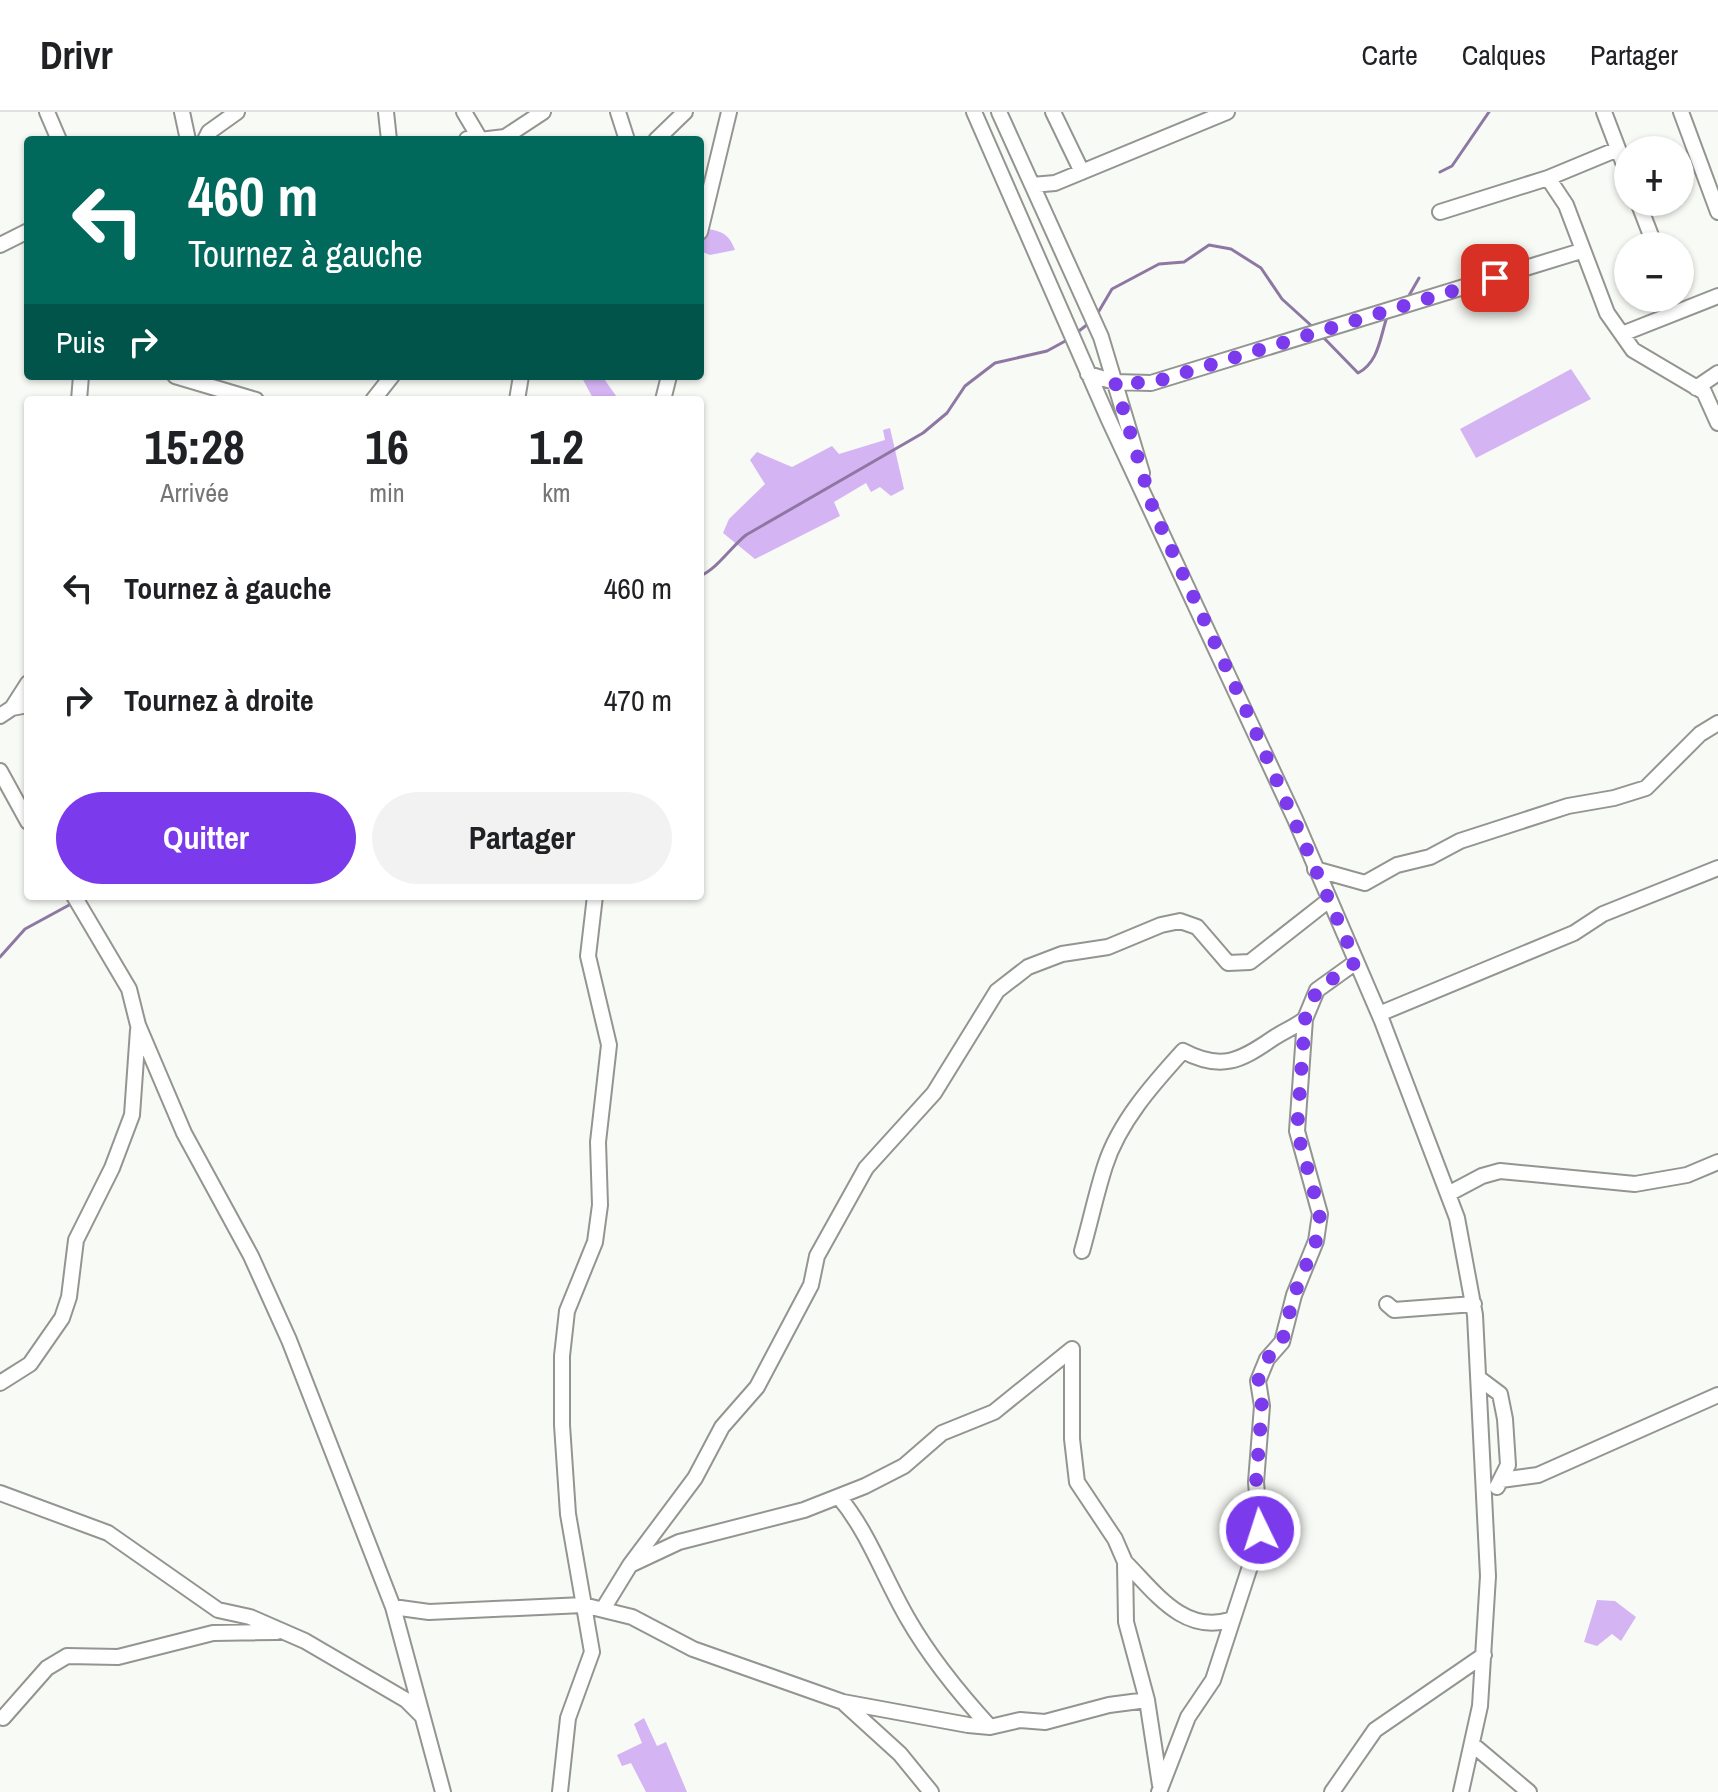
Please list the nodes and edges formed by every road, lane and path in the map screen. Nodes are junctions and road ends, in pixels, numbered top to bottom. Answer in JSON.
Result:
{"nodes":[{"id":1,"x":47,"y":112,"type":"edge"},
{"id":2,"x":195,"y":112,"type":"edge"},
{"id":3,"x":237,"y":112,"type":"edge"},
{"id":4,"x":386,"y":112,"type":"edge"},
{"id":5,"x":543,"y":112,"type":"edge"},
{"id":6,"x":618,"y":112,"type":"edge"},
{"id":7,"x":685,"y":112,"type":"edge"},
{"id":8,"x":729,"y":112,"type":"edge"},
{"id":9,"x":974,"y":112,"type":"edge"},
{"id":10,"x":999,"y":112,"type":"edge"},
{"id":11,"x":1053,"y":112,"type":"edge"},
{"id":12,"x":1227,"y":112,"type":"edge"},
{"id":13,"x":1604,"y":112,"type":"edge"},
{"id":14,"x":1681,"y":112,"type":"edge"},
{"id":15,"x":467,"y":117,"type":"edge"},
{"id":16,"x":185,"y":126,"type":"edge"},
{"id":17,"x":57,"y":136,"type":"edge"},
{"id":18,"x":207,"y":136,"type":"edge"},
{"id":19,"x":389,"y":136,"type":"edge"},
{"id":20,"x":478,"y":136,"type":"edge"},
{"id":21,"x":507,"y":136,"type":"edge"},
{"id":22,"x":626,"y":136,"type":"edge"},
{"id":23,"x":660,"y":136,"type":"edge"},
{"id":24,"x":1614,"y":138,"type":"edge"},
{"id":25,"x":1614,"y":151,"type":"edge"},
{"id":26,"x":1082,"y":172,"type":"junction"},
{"id":27,"x":1548,"y":178,"type":"junction"},
{"id":28,"x":1032,"y":185,"type":"junction"},
{"id":29,"x":1718,"y":210,"type":"edge"},
{"id":30,"x":1440,"y":212,"type":"dead end"},
{"id":31,"x":704,"y":215,"type":"edge"},
{"id":32,"x":24,"y":233,"type":"edge"},
{"id":33,"x":0,"y":245,"type":"edge"},
{"id":34,"x":1581,"y":251,"type":"junction"},
{"id":35,"x":1718,"y":296,"type":"edge"},
{"id":36,"x":1694,"y":301,"type":"edge"},
{"id":37,"x":1664,"y":312,"type":"edge"},
{"id":38,"x":1622,"y":334,"type":"junction"},
{"id":39,"x":1718,"y":373,"type":"edge"},
{"id":40,"x":1088,"y":374,"type":"junction"},
{"id":41,"x":188,"y":380,"type":"edge"},
{"id":42,"x":388,"y":380,"type":"edge"},
{"id":43,"x":1115,"y":382,"type":"junction"},
{"id":44,"x":1696,"y":388,"type":"junction"},
{"id":45,"x":242,"y":396,"type":"edge"},
{"id":46,"x":373,"y":396,"type":"edge"},
{"id":47,"x":1718,"y":423,"type":"edge"},
{"id":48,"x":1154,"y":512,"type":"junction"},
{"id":49,"x":24,"y":688,"type":"edge"},
{"id":50,"x":6,"y":712,"type":"edge"},
{"id":51,"x":1718,"y":723,"type":"edge"},
{"id":52,"x":0,"y":771,"type":"edge"},
{"id":53,"x":24,"y":815,"type":"edge"},
{"id":54,"x":1718,"y":868,"type":"edge"},
{"id":55,"x":1315,"y":869,"type":"junction"},
{"id":56,"x":76,"y":900,"type":"edge"},
{"id":57,"x":595,"y":900,"type":"edge"},
{"id":58,"x":1329,"y":900,"type":"junction"},
{"id":59,"x":1356,"y":962,"type":"junction"},
{"id":60,"x":1379,"y":1014,"type":"junction"},
{"id":61,"x":1305,"y":1019,"type":"junction"},
{"id":62,"x":138,"y":1025,"type":"junction"},
{"id":63,"x":1718,"y":1162,"type":"edge"},
{"id":64,"x":1450,"y":1193,"type":"junction"},
{"id":65,"x":1082,"y":1251,"type":"dead end"},
{"id":66,"x":1387,"y":1304,"type":"dead end"},
{"id":67,"x":1474,"y":1304,"type":"junction"},
{"id":68,"x":1480,"y":1379,"type":"junction"},
{"id":69,"x":0,"y":1383,"type":"edge"},
{"id":70,"x":1718,"y":1395,"type":"edge"},
{"id":71,"x":1501,"y":1480,"type":"junction"},
{"id":72,"x":0,"y":1493,"type":"edge"},
{"id":73,"x":839,"y":1497,"type":"junction"},
{"id":74,"x":1486,"y":1509,"type":"junction"},
{"id":75,"x":1125,"y":1562,"type":"junction"},
{"id":76,"x":630,"y":1565,"type":"junction"},
{"id":77,"x":583,"y":1605,"type":"junction"},
{"id":78,"x":393,"y":1607,"type":"junction"},
{"id":79,"x":603,"y":1609,"type":"junction"},
{"id":80,"x":1230,"y":1620,"type":"junction"},
{"id":81,"x":285,"y":1632,"type":"junction"},
{"id":82,"x":1484,"y":1655,"type":"junction"},
{"id":83,"x":1147,"y":1700,"type":"junction"},
{"id":84,"x":843,"y":1702,"type":"junction"},
{"id":85,"x":421,"y":1715,"type":"junction"},
{"id":86,"x":3,"y":1718,"type":"dead end"},
{"id":87,"x":990,"y":1727,"type":"junction"},
{"id":88,"x":1472,"y":1744,"type":"junction"},
{"id":89,"x":1159,"y":1788,"type":"edge"},
{"id":90,"x":443,"y":1792,"type":"edge"},
{"id":91,"x":560,"y":1792,"type":"edge"},
{"id":92,"x":931,"y":1792,"type":"edge"},
{"id":93,"x":1332,"y":1792,"type":"edge"},
{"id":94,"x":1461,"y":1792,"type":"edge"},
{"id":95,"x":1529,"y":1792,"type":"edge"}],
"edges":[{"from":1,"to":17,"type":"street"},
{"from":2,"to":16,"type":"street"},
{"from":3,"to":18,"type":"street"},
{"from":4,"to":19,"type":"street"},
{"from":5,"to":21,"type":"street"},
{"from":6,"to":22,"type":"street"},
{"from":7,"to":23,"type":"street"},
{"from":8,"to":31,"type":"street"},
{"from":9,"to":40,"type":"street"},
{"from":10,"to":28,"type":"street"},
{"from":11,"to":26,"type":"street"},
{"from":12,"to":26,"type":"street"},
{"from":13,"to":24,"type":"street"},
{"from":14,"to":29,"type":"street"},
{"from":15,"to":20,"type":"street"},
{"from":25,"to":27,"type":"street"},
{"from":26,"to":28,"type":"street"},
{"from":27,"to":30,"type":"street"},
{"from":27,"to":34,"type":"street"},
{"from":28,"to":43,"type":"street"},
{"from":32,"to":33,"type":"street"},
{"from":34,"to":38,"type":"street"},
{"from":34,"to":43,"type":"street"},
{"from":35,"to":36,"type":"street"},
{"from":37,"to":38,"type":"street"},
{"from":38,"to":44,"type":"street"},
{"from":39,"to":44,"type":"street"},
{"from":40,"to":43,"type":"street"},
{"from":40,"to":48,"type":"street"},
{"from":41,"to":45,"type":"street"},
{"from":42,"to":46,"type":"street"},
{"from":43,"to":48,"type":"street"},
{"from":44,"to":47,"type":"street"},
{"from":48,"to":55,"type":"street"},
{"from":49,"to":50,"type":"street"},
{"from":51,"to":55,"type":"street"},
{"from":52,"to":53,"type":"street"},
{"from":54,"to":60,"type":"street"},
{"from":55,"to":58,"type":"street"},
{"from":56,"to":62,"type":"street"},
{"from":57,"to":77,"type":"street"},
{"from":58,"to":59,"type":"street"},
{"from":58,"to":76,"type":"street"},
{"from":59,"to":60,"type":"street"},
{"from":59,"to":61,"type":"street"},
{"from":60,"to":64,"type":"street"},
{"from":61,"to":65,"type":"street"},
{"from":61,"to":80,"type":"street"},
{"from":62,"to":69,"type":"street"},
{"from":62,"to":78,"type":"street"},
{"from":63,"to":64,"type":"street"},
{"from":64,"to":67,"type":"street"},
{"from":66,"to":67,"type":"street"},
{"from":67,"to":68,"type":"street"},
{"from":68,"to":71,"type":"street"},
{"from":68,"to":74,"type":"street"},
{"from":70,"to":71,"type":"street"},
{"from":71,"to":74,"type":"street"},
{"from":72,"to":81,"type":"street"},
{"from":73,"to":75,"type":"street"},
{"from":73,"to":76,"type":"street"},
{"from":73,"to":87,"type":"street"},
{"from":74,"to":82,"type":"street"},
{"from":75,"to":80,"type":"street"},
{"from":75,"to":83,"type":"street"},
{"from":76,"to":79,"type":"street"},
{"from":77,"to":78,"type":"street"},
{"from":77,"to":79,"type":"street"},
{"from":77,"to":91,"type":"street"},
{"from":78,"to":85,"type":"street"},
{"from":79,"to":84,"type":"street"},
{"from":80,"to":89,"type":"street"},
{"from":81,"to":85,"type":"street"},
{"from":81,"to":86,"type":"street"},
{"from":82,"to":88,"type":"street"},
{"from":82,"to":93,"type":"street"},
{"from":83,"to":87,"type":"street"},
{"from":83,"to":89,"type":"street"},
{"from":84,"to":87,"type":"street"},
{"from":84,"to":92,"type":"street"},
{"from":85,"to":90,"type":"street"},
{"from":88,"to":94,"type":"street"},
{"from":88,"to":95,"type":"street"}]}
